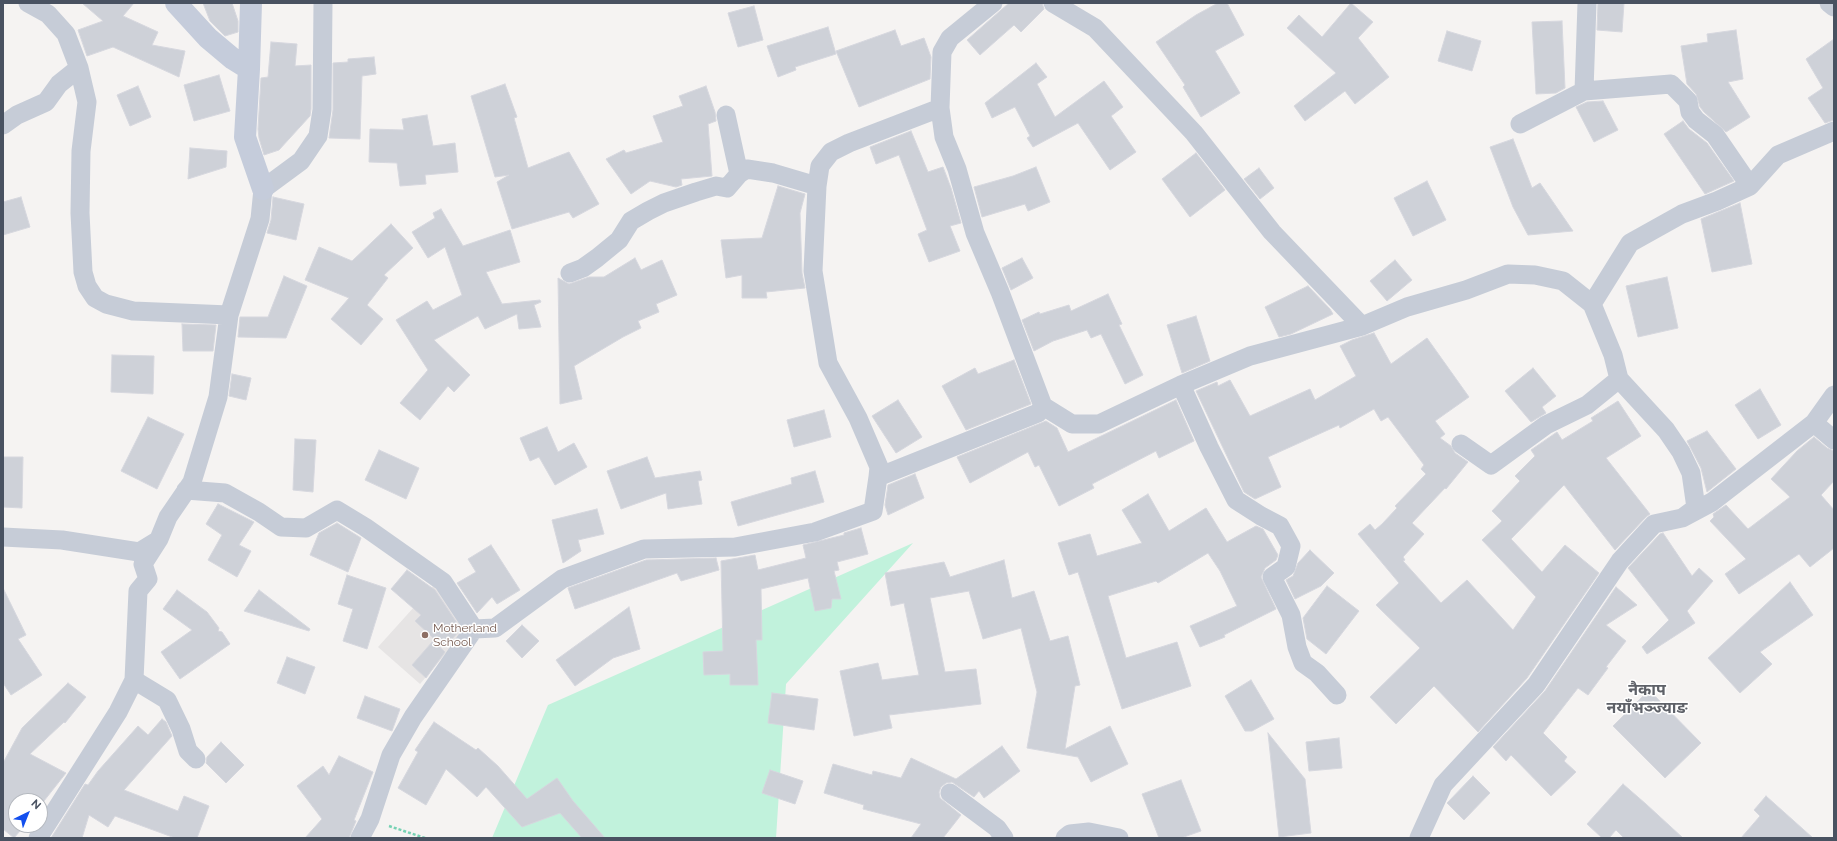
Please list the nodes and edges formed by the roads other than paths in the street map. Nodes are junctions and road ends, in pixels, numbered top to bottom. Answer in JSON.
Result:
{"nodes":[{"id":1,"x":28,"y":3,"type":"edge"},
{"id":2,"x":176,"y":3,"type":"edge"},
{"id":3,"x":251,"y":3,"type":"edge"},
{"id":4,"x":323,"y":3,"type":"edge"},
{"id":5,"x":1053,"y":3,"type":"edge"},
{"id":6,"x":1587,"y":3,"type":"edge"},
{"id":7,"x":1829,"y":3,"type":"edge"},
{"id":8,"x":985,"y":6,"type":"edge"},
{"id":9,"x":1834,"y":7,"type":"edge"},
{"id":10,"x":79,"y":68,"type":"junction"},
{"id":11,"x":249,"y":69,"type":"junction"},
{"id":12,"x":1584,"y":92,"type":"junction"},
{"id":13,"x":940,"y":108,"type":"junction"},
{"id":14,"x":726,"y":115,"type":"dead end"},
{"id":15,"x":3,"y":124,"type":"edge"},
{"id":16,"x":1520,"y":124,"type":"dead end"},
{"id":17,"x":1834,"y":131,"type":"edge"},
{"id":18,"x":739,"y":174,"type":"junction"},
{"id":19,"x":816,"y":186,"type":"junction"},
{"id":20,"x":1750,"y":186,"type":"junction"},
{"id":21,"x":263,"y":189,"type":"junction"},
{"id":22,"x":570,"y":273,"type":"dead end"},
{"id":23,"x":1592,"y":304,"type":"junction"},
{"id":24,"x":229,"y":315,"type":"junction"},
{"id":25,"x":1362,"y":326,"type":"junction"},
{"id":26,"x":1619,"y":379,"type":"junction"},
{"id":27,"x":1181,"y":385,"type":"junction"},
{"id":28,"x":1834,"y":395,"type":"edge"},
{"id":29,"x":1043,"y":406,"type":"junction"},
{"id":30,"x":1814,"y":423,"type":"junction"},
{"id":31,"x":1834,"y":440,"type":"edge"},
{"id":32,"x":1461,"y":444,"type":"dead end"},
{"id":33,"x":878,"y":477,"type":"junction"},
{"id":34,"x":186,"y":490,"type":"junction"},
{"id":35,"x":1682,"y":518,"type":"junction"},
{"id":36,"x":3,"y":537,"type":"edge"},
{"id":37,"x":159,"y":540,"type":"junction"},
{"id":38,"x":474,"y":628,"type":"junction"},
{"id":39,"x":134,"y":680,"type":"junction"},
{"id":40,"x":1337,"y":695,"type":"dead end"},
{"id":41,"x":196,"y":758,"type":"dead end"},
{"id":42,"x":950,"y":793,"type":"dead end"},
{"id":43,"x":38,"y":838,"type":"edge"},
{"id":44,"x":360,"y":838,"type":"edge"},
{"id":45,"x":1004,"y":838,"type":"edge"},
{"id":46,"x":1065,"y":838,"type":"edge"},
{"id":47,"x":1119,"y":838,"type":"edge"},
{"id":48,"x":1419,"y":838,"type":"edge"}],
"edges":[{"from":1,"to":10,"type":"street"},
{"from":2,"to":11,"type":"street"},
{"from":3,"to":11,"type":"street"},
{"from":4,"to":21,"type":"street"},
{"from":5,"to":25,"type":"street"},
{"from":6,"to":12,"type":"street"},
{"from":7,"to":9,"type":"street"},
{"from":8,"to":13,"type":"street"},
{"from":10,"to":15,"type":"street"},
{"from":10,"to":24,"type":"street"},
{"from":11,"to":21,"type":"street"},
{"from":12,"to":16,"type":"street"},
{"from":12,"to":20,"type":"street"},
{"from":13,"to":19,"type":"street"},
{"from":13,"to":29,"type":"street"},
{"from":14,"to":18,"type":"street"},
{"from":17,"to":20,"type":"street"},
{"from":18,"to":19,"type":"street"},
{"from":18,"to":22,"type":"street"},
{"from":19,"to":33,"type":"street"},
{"from":20,"to":23,"type":"street"},
{"from":21,"to":24,"type":"street"},
{"from":23,"to":25,"type":"street"},
{"from":23,"to":26,"type":"street"},
{"from":24,"to":34,"type":"street"},
{"from":25,"to":27,"type":"street"},
{"from":26,"to":32,"type":"street"},
{"from":26,"to":35,"type":"street"},
{"from":27,"to":29,"type":"street"},
{"from":27,"to":40,"type":"street"},
{"from":28,"to":30,"type":"street"},
{"from":29,"to":33,"type":"street"},
{"from":30,"to":31,"type":"street"},
{"from":30,"to":35,"type":"street"},
{"from":33,"to":38,"type":"street"},
{"from":34,"to":37,"type":"street"},
{"from":34,"to":38,"type":"street"},
{"from":35,"to":48,"type":"street"},
{"from":36,"to":37,"type":"street"},
{"from":37,"to":39,"type":"street"},
{"from":38,"to":44,"type":"street"},
{"from":39,"to":41,"type":"street"},
{"from":39,"to":43,"type":"street"},
{"from":42,"to":45,"type":"street"},
{"from":46,"to":47,"type":"street"}]}
